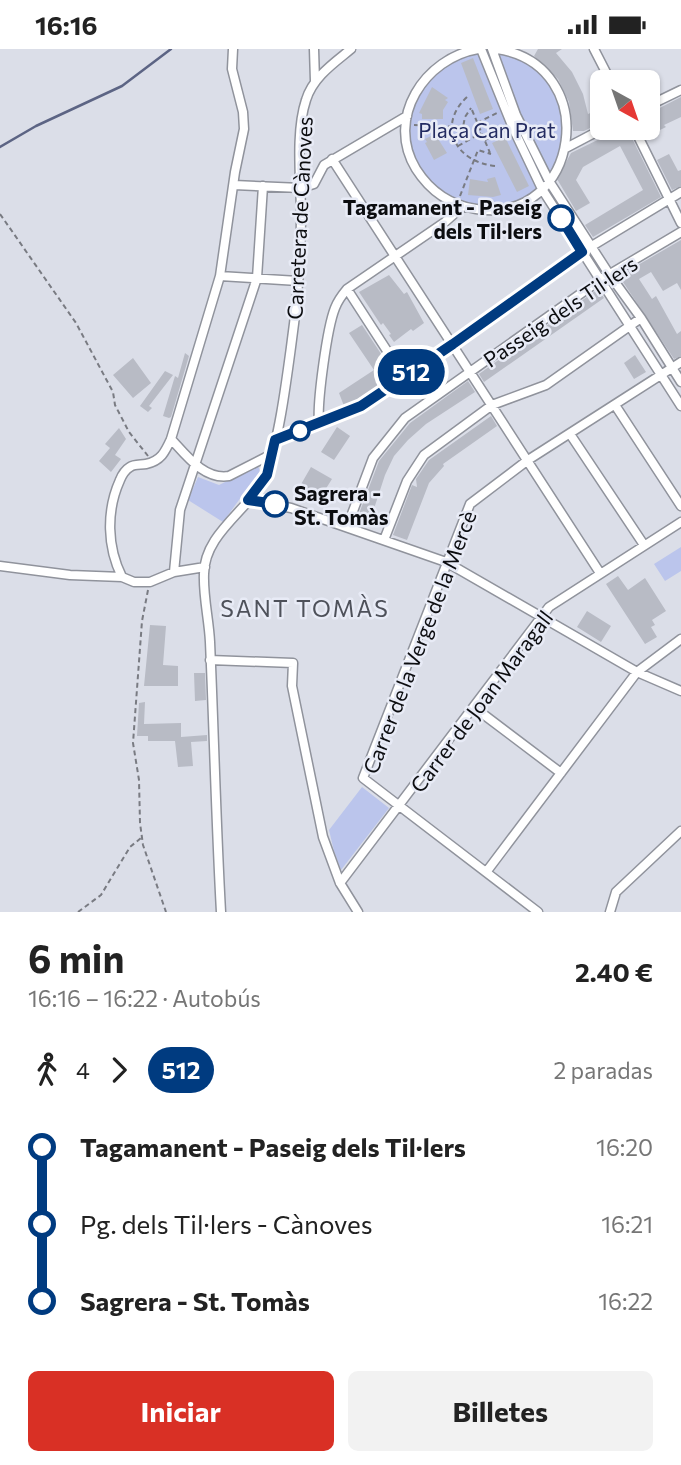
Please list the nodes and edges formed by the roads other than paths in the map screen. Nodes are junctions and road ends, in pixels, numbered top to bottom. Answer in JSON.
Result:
{"nodes":[{"id":1,"x":233,"y":49,"type":"edge"},
{"id":2,"x":314,"y":49,"type":"edge"},
{"id":3,"x":351,"y":49,"type":"edge"},
{"id":4,"x":480,"y":49,"type":"edge"},
{"id":5,"x":492,"y":49,"type":"edge"},
{"id":6,"x":497,"y":49,"type":"edge"},
{"id":7,"x":594,"y":49,"type":"edge"},
{"id":8,"x":512,"y":50,"type":"edge"},
{"id":9,"x":605,"y":70,"type":"edge"},
{"id":10,"x":316,"y":81,"type":"junction"},
{"id":11,"x":681,"y":90,"type":"edge"},
{"id":12,"x":660,"y":100,"type":"edge"},
{"id":13,"x":406,"y":120,"type":"junction"},
{"id":14,"x":590,"y":135,"type":"edge"},
{"id":15,"x":640,"y":140,"type":"edge"},
{"id":16,"x":566,"y":148,"type":"junction"},
{"id":17,"x":332,"y":159,"type":"junction"},
{"id":18,"x":549,"y":181,"type":"junction"},
{"id":19,"x":234,"y":185,"type":"junction"},
{"id":20,"x":263,"y":186,"type":"junction"},
{"id":21,"x":301,"y":188,"type":"junction"},
{"id":22,"x":542,"y":189,"type":"junction"},
{"id":23,"x":681,"y":193,"type":"edge"},
{"id":24,"x":669,"y":199,"type":"junction"},
{"id":25,"x":462,"y":207,"type":"junction"},
{"id":26,"x":681,"y":223,"type":"edge"},
{"id":27,"x":681,"y":232,"type":"edge"},
{"id":28,"x":592,"y":246,"type":"junction"},
{"id":29,"x":582,"y":252,"type":"junction"},
{"id":30,"x":396,"y":256,"type":"junction"},
{"id":31,"x":609,"y":274,"type":"junction"},
{"id":32,"x":220,"y":276,"type":"junction"},
{"id":33,"x":257,"y":278,"type":"junction"},
{"id":34,"x":600,"y":280,"type":"junction"},
{"id":35,"x":298,"y":281,"type":"junction"},
{"id":36,"x":347,"y":289,"type":"junction"},
{"id":37,"x":641,"y":318,"type":"junction"},
{"id":38,"x":629,"y":326,"type":"junction"},
{"id":39,"x":453,"y":344,"type":"junction"},
{"id":40,"x":681,"y":362,"type":"edge"},
{"id":41,"x":672,"y":368,"type":"junction"},
{"id":42,"x":471,"y":373,"type":"junction"},
{"id":43,"x":661,"y":376,"type":"junction"},
{"id":44,"x":404,"y":377,"type":"junction"},
{"id":45,"x":681,"y":382,"type":"edge"},
{"id":46,"x":492,"y":405,"type":"junction"},
{"id":47,"x":615,"y":405,"type":"junction"},
{"id":48,"x":681,"y":406,"type":"edge"},
{"id":49,"x":319,"y":423,"type":"junction"},
{"id":50,"x":570,"y":434,"type":"junction"},
{"id":51,"x":172,"y":439,"type":"junction"},
{"id":52,"x":275,"y":440,"type":"junction"},
{"id":53,"x":272,"y":454,"type":"junction"},
{"id":54,"x":528,"y":460,"type":"junction"},
{"id":55,"x":195,"y":465,"type":"junction"},
{"id":56,"x":248,"y":500,"type":"junction"},
{"id":57,"x":681,"y":506,"type":"edge"},
{"id":58,"x":681,"y":522,"type":"edge"},
{"id":59,"x":347,"y":527,"type":"junction"},
{"id":60,"x":384,"y":540,"type":"junction"},
{"id":61,"x":644,"y":545,"type":"junction"},
{"id":62,"x":446,"y":562,"type":"junction"},
{"id":63,"x":0,"y":566,"type":"edge"},
{"id":64,"x":205,"y":567,"type":"junction"},
{"id":65,"x":174,"y":572,"type":"junction"},
{"id":66,"x":600,"y":573,"type":"junction"},
{"id":67,"x":122,"y":577,"type":"junction"},
{"id":68,"x":542,"y":616,"type":"junction"},
{"id":69,"x":681,"y":639,"type":"edge"},
{"id":70,"x":210,"y":660,"type":"junction"},
{"id":71,"x":638,"y":672,"type":"junction"},
{"id":72,"x":681,"y":691,"type":"edge"},
{"id":73,"x":475,"y":708,"type":"junction"},
{"id":74,"x":561,"y":773,"type":"junction"},
{"id":75,"x":401,"y":806,"type":"junction"},
{"id":76,"x":681,"y":831,"type":"edge"},
{"id":77,"x":486,"y":871,"type":"junction"},
{"id":78,"x":340,"y":884,"type":"junction"},
{"id":79,"x":222,"y":912,"type":"edge"},
{"id":80,"x":358,"y":912,"type":"edge"},
{"id":81,"x":538,"y":912,"type":"edge"},
{"id":82,"x":610,"y":912,"type":"edge"}],
"edges":[{"from":1,"to":19,"type":"street"},
{"from":2,"to":10,"type":"street"},
{"from":3,"to":10,"type":"street","name":"Carretera de Cànoves"},
{"from":4,"to":13,"type":"street"},
{"from":4,"to":22,"type":"street"},
{"from":5,"to":18,"type":"street"},
{"from":6,"to":8,"type":"street"},
{"from":7,"to":9,"type":"street"},
{"from":8,"to":16,"type":"street"},
{"from":10,"to":21,"type":"street","name":"Carretera de Cànoves"},
{"from":11,"to":12,"type":"street"},
{"from":13,"to":17,"type":"street"},
{"from":13,"to":25,"type":"street"},
{"from":14,"to":16,"type":"street"},
{"from":15,"to":24,"type":"street"},
{"from":16,"to":18,"type":"street"},
{"from":17,"to":21,"type":"street"},
{"from":17,"to":30,"type":"street"},
{"from":18,"to":22,"type":"street"},
{"from":18,"to":28,"type":"street"},
{"from":19,"to":20,"type":"street"},
{"from":19,"to":32,"type":"street"},
{"from":20,"to":21,"type":"street"},
{"from":20,"to":33,"type":"street"},
{"from":21,"to":35,"type":"street","name":"Carretera de Cànoves"},
{"from":22,"to":25,"type":"street"},
{"from":22,"to":29,"type":"street"},
{"from":23,"to":24,"type":"street","name":"Passeig dels Til·lers"},
{"from":24,"to":26,"type":"street"},
{"from":24,"to":28,"type":"street","name":"Passeig dels Til·lers"},
{"from":25,"to":30,"type":"street"},
{"from":27,"to":31,"type":"street","name":"Passeig dels Til·lers"},
{"from":28,"to":29,"type":"street","name":"Passeig dels Til·lers"},
{"from":28,"to":31,"type":"street"},
{"from":29,"to":34,"type":"street"},
{"from":29,"to":39,"type":"street","name":"Passeig dels Til·lers"},
{"from":30,"to":36,"type":"street"},
{"from":30,"to":39,"type":"street"},
{"from":31,"to":34,"type":"street","name":"Passeig dels Til·lers"},
{"from":31,"to":37,"type":"street"},
{"from":32,"to":33,"type":"street"},
{"from":32,"to":51,"type":"street"},
{"from":33,"to":35,"type":"street"},
{"from":33,"to":55,"type":"street"},
{"from":34,"to":38,"type":"street"},
{"from":34,"to":42,"type":"street","name":"Passeig dels Til·lers"},
{"from":35,"to":52,"type":"street","name":"Carretera de Cànoves"},
{"from":36,"to":44,"type":"street"},
{"from":36,"to":49,"type":"street"},
{"from":37,"to":38,"type":"street"},
{"from":37,"to":41,"type":"street"},
{"from":38,"to":43,"type":"street"},
{"from":38,"to":46,"type":"street"},
{"from":39,"to":42,"type":"street"},
{"from":39,"to":44,"type":"street","name":"Passeig dels Til·lers"},
{"from":40,"to":41,"type":"street","name":"Carrer de la Verge de la Mercè"},
{"from":41,"to":43,"type":"street","name":"Carrer de la Verge de la Mercè"},
{"from":41,"to":45,"type":"street"},
{"from":42,"to":46,"type":"street"},
{"from":42,"to":59,"type":"street","name":"Passeig dels Til·lers"},
{"from":43,"to":47,"type":"street","name":"Carrer de la Verge de la Mercè"},
{"from":43,"to":48,"type":"street"},
{"from":44,"to":49,"type":"street","name":"Passeig dels Til·lers"},
{"from":46,"to":54,"type":"street"},
{"from":46,"to":60,"type":"street"},
{"from":47,"to":50,"type":"street","name":"Carrer de la Verge de la Mercè"},
{"from":47,"to":57,"type":"street"},
{"from":49,"to":52,"type":"street","name":"Passeig dels Til·lers"},
{"from":50,"to":54,"type":"street","name":"Carrer de la Verge de la Mercè"},
{"from":50,"to":61,"type":"street"},
{"from":51,"to":55,"type":"street"},
{"from":51,"to":67,"type":"street"},
{"from":52,"to":53,"type":"street","name":"Carretera de Cànoves"},
{"from":53,"to":55,"type":"street"},
{"from":53,"to":56,"type":"street","name":"Carretera de Cànoves"},
{"from":54,"to":62,"type":"street","name":"Carrer de la Verge de la Mercè"},
{"from":54,"to":66,"type":"street"},
{"from":55,"to":65,"type":"street"},
{"from":56,"to":59,"type":"street"},
{"from":56,"to":64,"type":"street","name":"Carretera de Cànoves"},
{"from":58,"to":61,"type":"street","name":"Carrer de Joan Maragall"},
{"from":59,"to":60,"type":"street"},
{"from":60,"to":62,"type":"street"},
{"from":61,"to":66,"type":"street","name":"Carrer de Joan Maragall"},
{"from":62,"to":68,"type":"street"},
{"from":62,"to":75,"type":"street","name":"Carrer de la Verge de la Mercè"},
{"from":63,"to":67,"type":"street"},
{"from":64,"to":65,"type":"street"},
{"from":64,"to":70,"type":"street"},
{"from":65,"to":67,"type":"street"},
{"from":66,"to":68,"type":"street","name":"Carrer de Joan Maragall"},
{"from":68,"to":71,"type":"street"},
{"from":68,"to":73,"type":"street","name":"Carrer de Joan Maragall"},
{"from":69,"to":71,"type":"street"},
{"from":70,"to":78,"type":"street"},
{"from":70,"to":79,"type":"street"},
{"from":71,"to":72,"type":"street"},
{"from":71,"to":74,"type":"street"},
{"from":73,"to":74,"type":"street"},
{"from":73,"to":75,"type":"street","name":"Carrer de Joan Maragall"},
{"from":74,"to":77,"type":"street"},
{"from":75,"to":77,"type":"street"},
{"from":75,"to":78,"type":"street","name":"Carrer de Joan Maragall"},
{"from":76,"to":82,"type":"street"},
{"from":77,"to":81,"type":"street"},
{"from":78,"to":80,"type":"street"}]}
